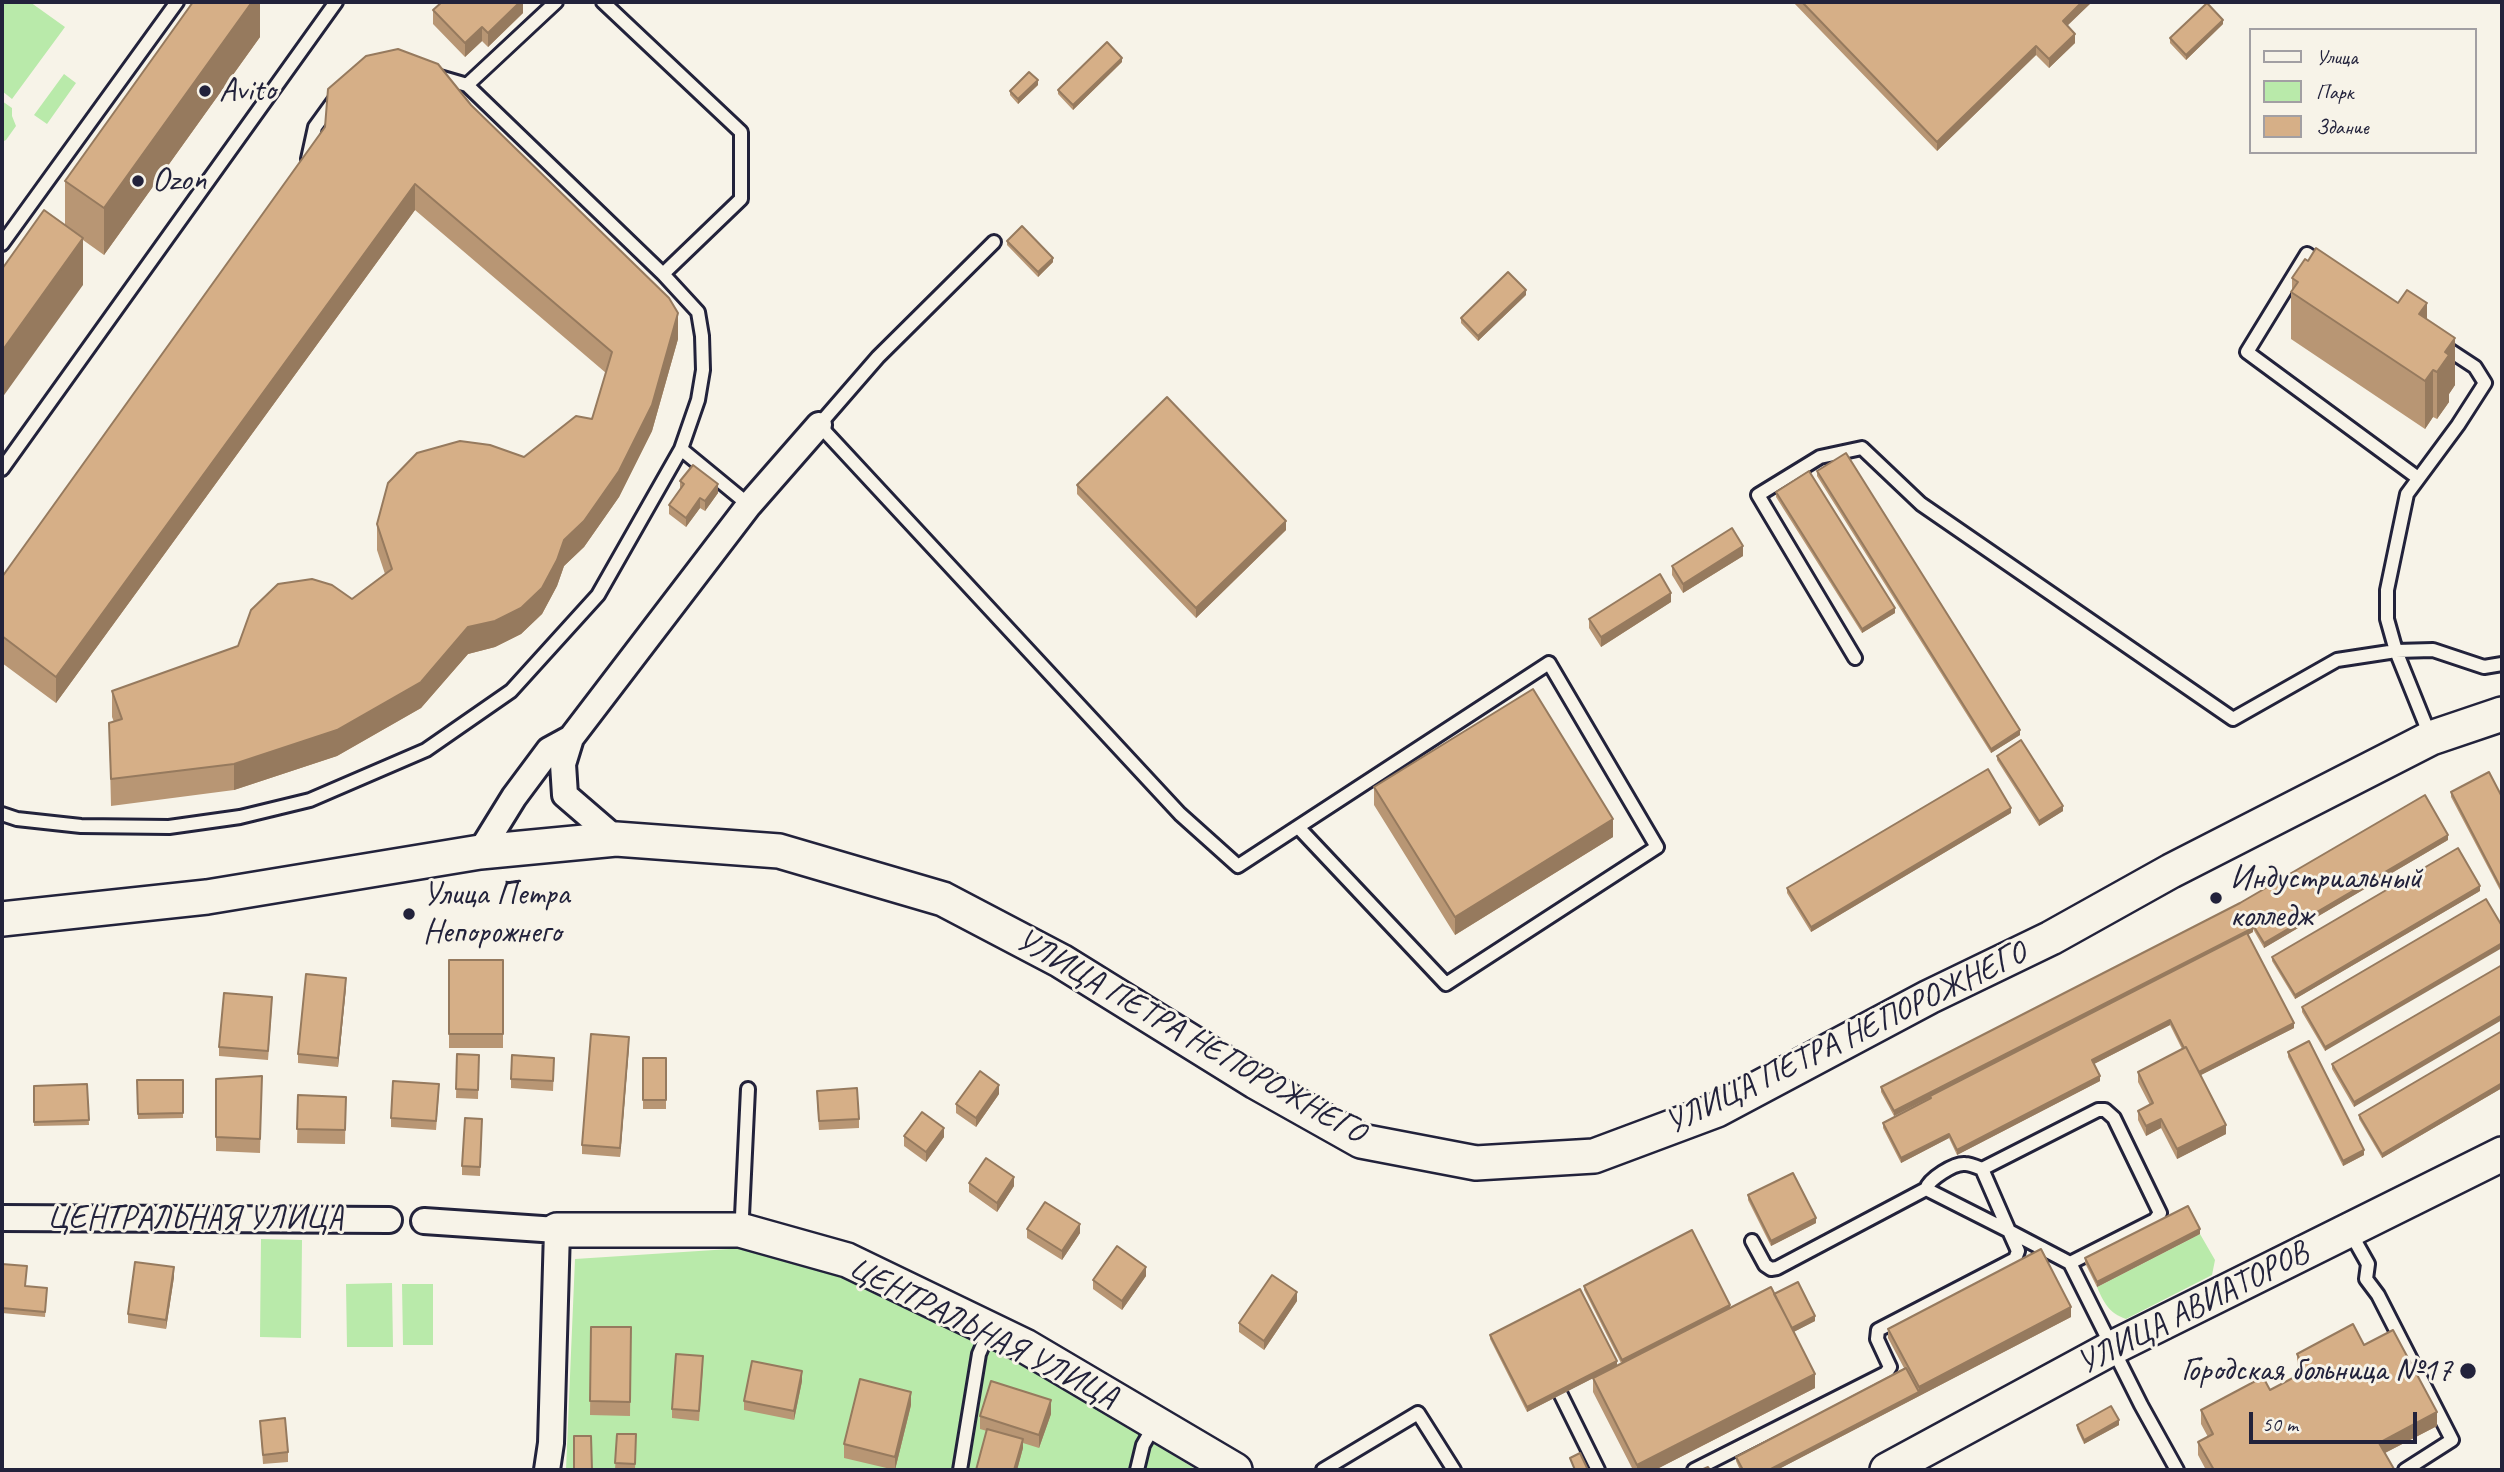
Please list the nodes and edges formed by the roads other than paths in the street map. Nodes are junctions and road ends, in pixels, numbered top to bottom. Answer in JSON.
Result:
{"nodes":[{"id":1,"x":177,"y":2,"type":"edge"},
{"id":2,"x":336,"y":2,"type":"edge"},
{"id":3,"x":556,"y":2,"type":"edge"},
{"id":4,"x":603,"y":2,"type":"edge"},
{"id":5,"x":429,"y":74,"type":"edge"},
{"id":6,"x":346,"y":85,"type":"edge"},
{"id":7,"x":467,"y":85,"type":"junction"},
{"id":8,"x":302,"y":168,"type":"edge"},
{"id":9,"x":994,"y":242,"type":"dead end"},
{"id":10,"x":2,"y":244,"type":"edge"},
{"id":11,"x":663,"y":274,"type":"junction"},
{"id":12,"x":2341,"y":277,"type":"edge"},
{"id":13,"x":2430,"y":337,"type":"edge"},
{"id":14,"x":819,"y":425,"type":"junction"},
{"id":15,"x":681,"y":449,"type":"junction"},
{"id":16,"x":2,"y":469,"type":"edge"},
{"id":17,"x":2418,"y":478,"type":"junction"},
{"id":18,"x":750,"y":505,"type":"junction"},
{"id":19,"x":2396,"y":651,"type":"junction"},
{"id":20,"x":1855,"y":658,"type":"dead end"},
{"id":21,"x":2502,"y":664,"type":"edge"},
{"id":22,"x":2502,"y":714,"type":"edge"},
{"id":23,"x":571,"y":738,"type":"junction"},
{"id":24,"x":2431,"y":738,"type":"junction"},
{"id":25,"x":2,"y":814,"type":"edge"},
{"id":26,"x":1298,"y":827,"type":"junction"},
{"id":27,"x":616,"y":839,"type":"junction"},
{"id":28,"x":480,"y":852,"type":"junction"},
{"id":29,"x":2,"y":919,"type":"edge"},
{"id":30,"x":748,"y":1089,"type":"dead end"},
{"id":31,"x":2502,"y":1154,"type":"edge"},
{"id":32,"x":1982,"y":1169,"type":"junction"},
{"id":33,"x":1926,"y":1189,"type":"junction"},
{"id":34,"x":2,"y":1218,"type":"edge"},
{"id":35,"x":389,"y":1220,"type":"dead end"},
{"id":36,"x":425,"y":1221,"type":"dead end"},
{"id":37,"x":557,"y":1230,"type":"junction"},
{"id":38,"x":740,"y":1230,"type":"junction"},
{"id":39,"x":2348,"y":1230,"type":"junction"},
{"id":40,"x":2009,"y":1231,"type":"junction"},
{"id":41,"x":1752,"y":1241,"type":"dead end"},
{"id":42,"x":2070,"y":1263,"type":"junction"},
{"id":43,"x":990,"y":1329,"type":"junction"},
{"id":44,"x":2112,"y":1348,"type":"junction"},
{"id":45,"x":1561,"y":1395,"type":"edge"},
{"id":46,"x":1156,"y":1423,"type":"junction"},
{"id":47,"x":547,"y":1470,"type":"edge"},
{"id":48,"x":960,"y":1470,"type":"edge"},
{"id":49,"x":1137,"y":1470,"type":"edge"},
{"id":50,"x":1235,"y":1470,"type":"edge"},
{"id":51,"x":1323,"y":1470,"type":"edge"},
{"id":52,"x":1454,"y":1470,"type":"edge"},
{"id":53,"x":1598,"y":1470,"type":"edge"},
{"id":54,"x":1694,"y":1470,"type":"edge"},
{"id":55,"x":1887,"y":1470,"type":"edge"},
{"id":56,"x":2177,"y":1470,"type":"edge"},
{"id":57,"x":2405,"y":1470,"type":"edge"}],
"edges":[{"from":1,"to":10,"type":"lane"},
{"from":2,"to":16,"type":"lane"},
{"from":3,"to":7,"type":"lane"},
{"from":4,"to":11,"type":"lane"},
{"from":5,"to":7,"type":"lane"},
{"from":6,"to":8,"type":"lane"},
{"from":7,"to":11,"type":"lane"},
{"from":9,"to":14,"type":"lane"},
{"from":11,"to":15,"type":"lane"},
{"from":12,"to":17,"type":"lane"},
{"from":13,"to":17,"type":"lane"},
{"from":14,"to":18,"type":"street"},
{"from":14,"to":26,"type":"lane"},
{"from":15,"to":18,"type":"lane"},
{"from":15,"to":25,"type":"lane"},
{"from":17,"to":19,"type":"lane"},
{"from":18,"to":23,"type":"street"},
{"from":19,"to":20,"type":"lane"},
{"from":19,"to":21,"type":"lane"},
{"from":19,"to":24,"type":"lane"},
{"from":22,"to":24,"type":"street","name":"УЛИЦА ПЕТРА НЕПОРОЖНЕГО"},
{"from":23,"to":27,"type":"street"},
{"from":23,"to":28,"type":"street"},
{"from":24,"to":27,"type":"street","name":"УЛИЦА ПЕТРА НЕПОРОЖНЕГО"},
{"from":26,"to":26,"type":"lane"},
{"from":27,"to":28,"type":"street","name":"УЛИЦА ПЕТРА НЕПОРОЖНЕГО"},
{"from":28,"to":29,"type":"street","name":"УЛИЦА ПЕТРА НЕПОРОЖНЕГО"},
{"from":30,"to":38,"type":"lane"},
{"from":31,"to":39,"type":"street","name":"УЛИЦА АВИАТОРОВ"},
{"from":32,"to":33,"type":"lane"},
{"from":32,"to":40,"type":"lane"},
{"from":32,"to":42,"type":"lane"},
{"from":33,"to":40,"type":"lane"},
{"from":33,"to":41,"type":"lane"},
{"from":34,"to":35,"type":"street","name":"ЦЕНТРАЛЬНАЯ УЛИЦА"},
{"from":36,"to":37,"type":"street","name":"ЦЕНТРАЛЬНАЯ УЛИЦА"},
{"from":37,"to":38,"type":"street","name":"ЦЕНТРАЛЬНАЯ УЛИЦА"},
{"from":37,"to":47,"type":"street"},
{"from":38,"to":43,"type":"street","name":"ЦЕНТРАЛЬНАЯ УЛИЦА"},
{"from":39,"to":44,"type":"street","name":"УЛИЦА АВИАТОРОВ"},
{"from":39,"to":57,"type":"lane"},
{"from":40,"to":42,"type":"lane"},
{"from":40,"to":54,"type":"lane"},
{"from":42,"to":44,"type":"lane"},
{"from":43,"to":46,"type":"street","name":"ЦЕНТРАЛЬНАЯ УЛИЦА"},
{"from":43,"to":48,"type":"lane"},
{"from":44,"to":55,"type":"street","name":"УЛИЦА АВИАТОРОВ"},
{"from":44,"to":56,"type":"lane"},
{"from":45,"to":53,"type":"lane"},
{"from":46,"to":49,"type":"lane"},
{"from":46,"to":50,"type":"street","name":"ЦЕНТРАЛЬНАЯ УЛИЦА"},
{"from":51,"to":52,"type":"lane"}]}
